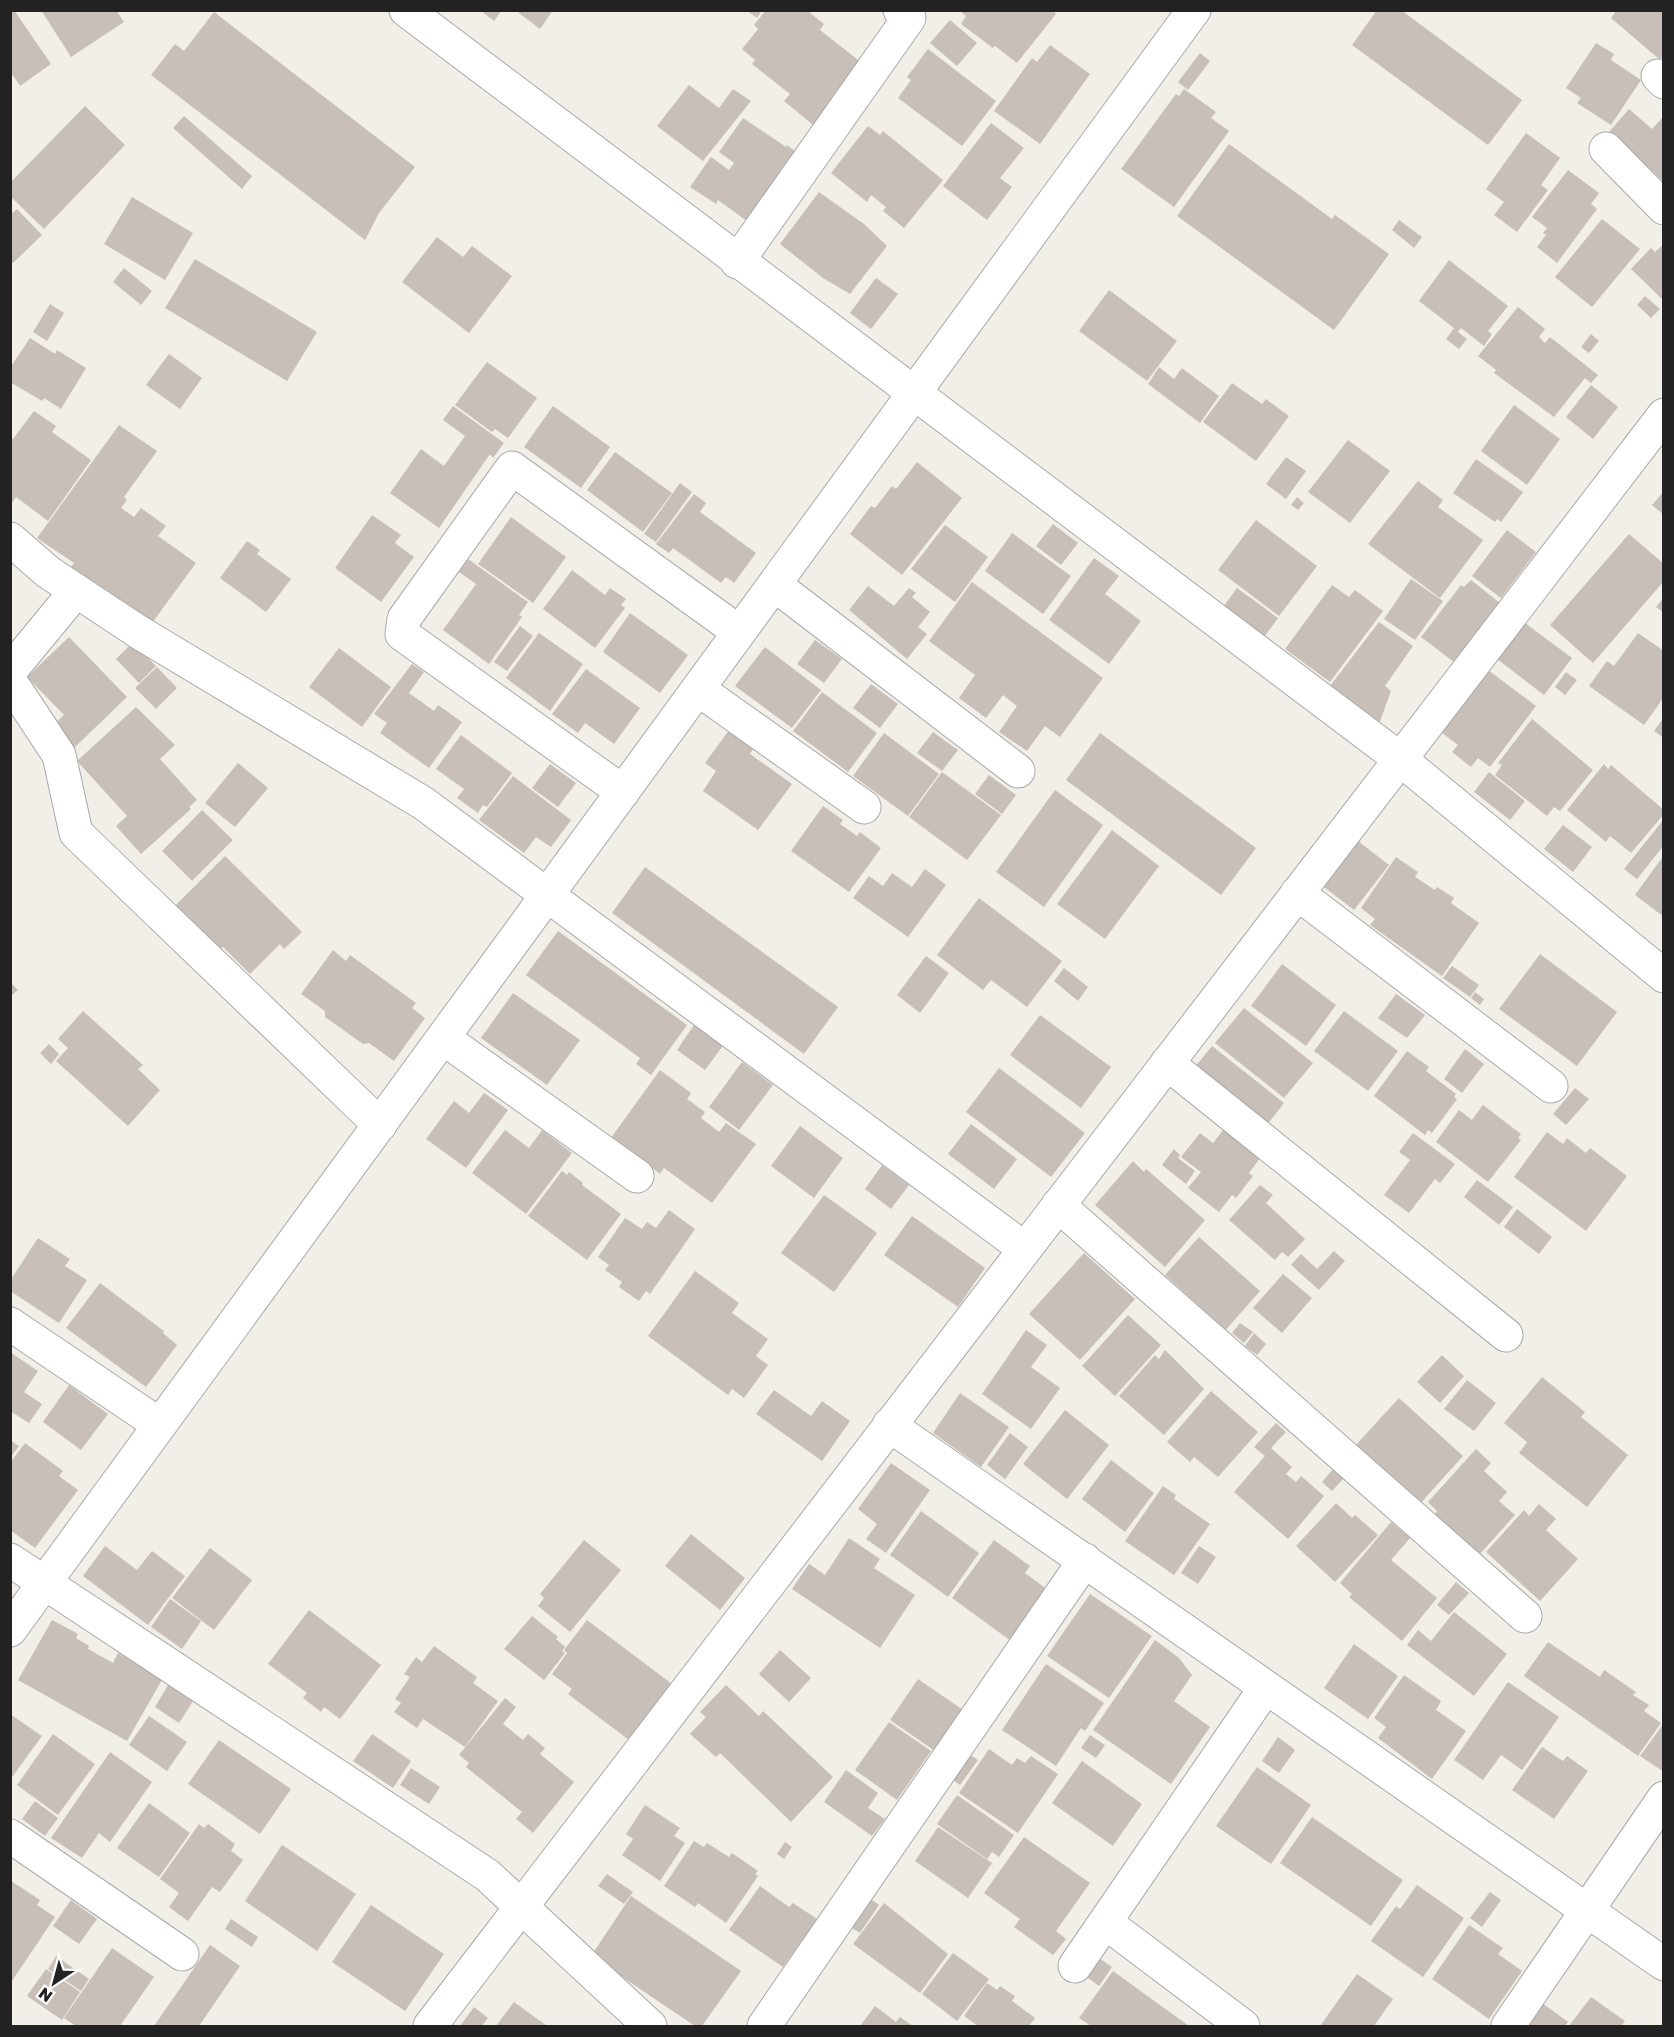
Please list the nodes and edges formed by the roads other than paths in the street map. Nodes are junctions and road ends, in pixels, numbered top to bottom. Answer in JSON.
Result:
{"nodes":[{"id":1,"x":406,"y":10,"type":"edge"},
{"id":2,"x":900,"y":10,"type":"edge"},
{"id":3,"x":1194,"y":10,"type":"edge"},
{"id":4,"x":1606,"y":149,"type":"dead end"},
{"id":5,"x":1664,"y":208,"type":"edge"},
{"id":6,"x":737,"y":262,"type":"junction"},
{"id":7,"x":913,"y":395,"type":"junction"},
{"id":8,"x":1664,"y":415,"type":"edge"},
{"id":9,"x":10,"y":539,"type":"edge"},
{"id":10,"x":775,"y":585,"type":"junction"},
{"id":11,"x":76,"y":591,"type":"junction"},
{"id":12,"x":740,"y":632,"type":"junction"},
{"id":13,"x":10,"y":670,"type":"edge"},
{"id":14,"x":10,"y":681,"type":"edge"},
{"id":15,"x":699,"y":688,"type":"junction"},
{"id":16,"x":1400,"y":759,"type":"junction"},
{"id":17,"x":1018,"y":771,"type":"dead end"},
{"id":18,"x":623,"y":792,"type":"junction"},
{"id":19,"x":864,"y":807,"type":"dead end"},
{"id":20,"x":1297,"y":894,"type":"junction"},
{"id":21,"x":547,"y":896,"type":"junction"},
{"id":22,"x":1664,"y":976,"type":"edge"},
{"id":23,"x":443,"y":1038,"type":"junction"},
{"id":24,"x":1167,"y":1063,"type":"junction"},
{"id":25,"x":1551,"y":1086,"type":"dead end"},
{"id":26,"x":380,"y":1125,"type":"junction"},
{"id":27,"x":637,"y":1176,"type":"dead end"},
{"id":28,"x":1058,"y":1205,"type":"junction"},
{"id":29,"x":1025,"y":1248,"type":"junction"},
{"id":30,"x":10,"y":1324,"type":"edge"},
{"id":31,"x":1506,"y":1335,"type":"dead end"},
{"id":32,"x":160,"y":1425,"type":"junction"},
{"id":33,"x":889,"y":1425,"type":"junction"},
{"id":34,"x":10,"y":1560,"type":"edge"},
{"id":35,"x":1084,"y":1560,"type":"junction"},
{"id":36,"x":45,"y":1583,"type":"junction"},
{"id":37,"x":1525,"y":1616,"type":"dead end"},
{"id":38,"x":10,"y":1630,"type":"edge"},
{"id":39,"x":1266,"y":1687,"type":"junction"},
{"id":40,"x":1664,"y":1798,"type":"edge"},
{"id":41,"x":10,"y":1836,"type":"edge"},
{"id":42,"x":521,"y":1905,"type":"junction"},
{"id":43,"x":1587,"y":1911,"type":"junction"},
{"id":44,"x":1105,"y":1922,"type":"junction"},
{"id":45,"x":182,"y":1954,"type":"dead end"},
{"id":46,"x":1664,"y":1964,"type":"edge"},
{"id":47,"x":1075,"y":1966,"type":"dead end"},
{"id":48,"x":430,"y":2026,"type":"edge"},
{"id":49,"x":650,"y":2026,"type":"edge"},
{"id":50,"x":764,"y":2026,"type":"edge"},
{"id":51,"x":1243,"y":2026,"type":"edge"},
{"id":52,"x":1508,"y":2026,"type":"edge"}],
"edges":[{"from":1,"to":6,"type":"street"},
{"from":2,"to":6,"type":"street"},
{"from":3,"to":7,"type":"street"},
{"from":4,"to":5,"type":"street"},
{"from":6,"to":7,"type":"street"},
{"from":7,"to":10,"type":"street"},
{"from":7,"to":16,"type":"street"},
{"from":8,"to":16,"type":"street"},
{"from":9,"to":11,"type":"street"},
{"from":10,"to":12,"type":"street"},
{"from":10,"to":17,"type":"street"},
{"from":11,"to":13,"type":"street"},
{"from":11,"to":21,"type":"street"},
{"from":12,"to":15,"type":"street"},
{"from":12,"to":18,"type":"street"},
{"from":14,"to":26,"type":"street"},
{"from":15,"to":18,"type":"street"},
{"from":15,"to":19,"type":"street"},
{"from":16,"to":20,"type":"street"},
{"from":16,"to":22,"type":"street"},
{"from":18,"to":21,"type":"street"},
{"from":20,"to":24,"type":"street"},
{"from":20,"to":25,"type":"street"},
{"from":21,"to":23,"type":"street"},
{"from":21,"to":29,"type":"street"},
{"from":23,"to":26,"type":"street"},
{"from":23,"to":27,"type":"street"},
{"from":24,"to":28,"type":"street"},
{"from":24,"to":31,"type":"street"},
{"from":26,"to":32,"type":"street"},
{"from":28,"to":29,"type":"street"},
{"from":28,"to":37,"type":"street"},
{"from":29,"to":33,"type":"street"},
{"from":30,"to":32,"type":"street"},
{"from":32,"to":36,"type":"street"},
{"from":33,"to":35,"type":"street"},
{"from":33,"to":42,"type":"street"},
{"from":34,"to":36,"type":"street"},
{"from":35,"to":39,"type":"street"},
{"from":35,"to":50,"type":"street"},
{"from":36,"to":38,"type":"street"},
{"from":36,"to":42,"type":"street"},
{"from":39,"to":43,"type":"street"},
{"from":39,"to":44,"type":"street"},
{"from":40,"to":43,"type":"street"},
{"from":41,"to":45,"type":"street"},
{"from":42,"to":48,"type":"street"},
{"from":42,"to":49,"type":"street"},
{"from":43,"to":46,"type":"street"},
{"from":43,"to":52,"type":"street"},
{"from":44,"to":47,"type":"street"},
{"from":44,"to":51,"type":"street"}]}
